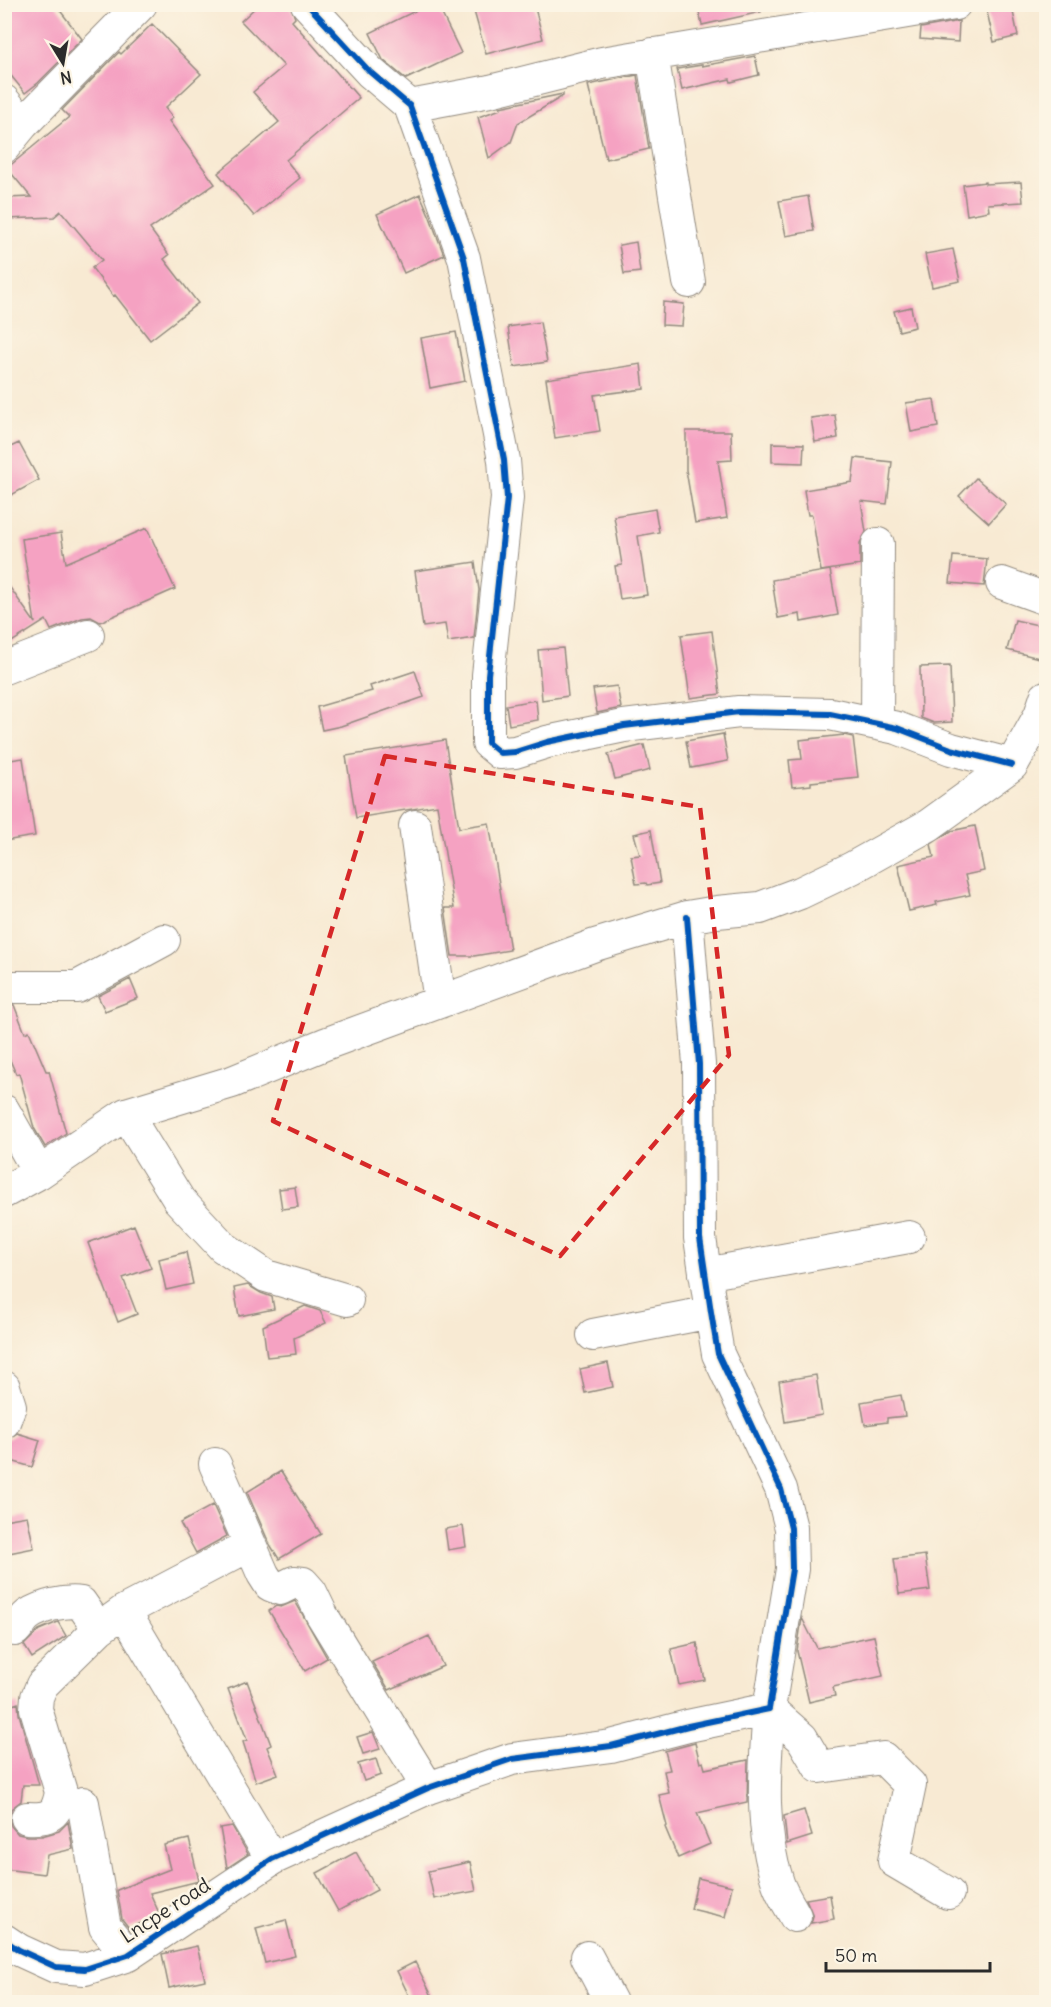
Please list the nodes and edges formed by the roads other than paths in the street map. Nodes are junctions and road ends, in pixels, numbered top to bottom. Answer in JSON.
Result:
{"nodes":[{"id":1,"x":141,"y":4,"type":"edge"},
{"id":2,"x":307,"y":4,"type":"edge"},
{"id":3,"x":955,"y":4,"type":"edge"},
{"id":4,"x":902,"y":9,"type":"edge"},
{"id":5,"x":652,"y":54,"type":"junction"},
{"id":6,"x":411,"y":106,"type":"junction"},
{"id":7,"x":11,"y":124,"type":"edge"},
{"id":8,"x":688,"y":282,"type":"dead end"},
{"id":9,"x":878,"y":544,"type":"dead end"},
{"id":10,"x":1002,"y":583,"type":"dead end"},
{"id":11,"x":1047,"y":599,"type":"edge"},
{"id":12,"x":88,"y":635,"type":"dead end"},
{"id":13,"x":4,"y":668,"type":"edge"},
{"id":14,"x":1047,"y":697,"type":"edge"},
{"id":15,"x":877,"y":724,"type":"junction"},
{"id":16,"x":1012,"y":765,"type":"junction"},
{"id":17,"x":415,"y":826,"type":"dead end"},
{"id":18,"x":687,"y":917,"type":"junction"},
{"id":19,"x":164,"y":940,"type":"dead end"},
{"id":20,"x":4,"y":987,"type":"edge"},
{"id":21,"x":440,"y":1002,"type":"junction"},
{"id":22,"x":4,"y":1111,"type":"edge"},
{"id":23,"x":126,"y":1114,"type":"junction"},
{"id":24,"x":39,"y":1173,"type":"junction"},
{"id":25,"x":4,"y":1192,"type":"edge"},
{"id":26,"x":909,"y":1237,"type":"dead end"},
{"id":27,"x":705,"y":1274,"type":"junction"},
{"id":28,"x":347,"y":1300,"type":"dead end"},
{"id":29,"x":711,"y":1312,"type":"junction"},
{"id":30,"x":593,"y":1335,"type":"dead end"},
{"id":31,"x":4,"y":1387,"type":"edge"},
{"id":32,"x":4,"y":1422,"type":"edge"},
{"id":33,"x":214,"y":1464,"type":"dead end"},
{"id":34,"x":250,"y":1545,"type":"junction"},
{"id":35,"x":124,"y":1611,"type":"junction"},
{"id":36,"x":99,"y":1629,"type":"junction"},
{"id":37,"x":15,"y":1630,"type":"dead end"},
{"id":38,"x":769,"y":1709,"type":"junction"},
{"id":39,"x":428,"y":1788,"type":"junction"},
{"id":40,"x":83,"y":1803,"type":"dead end"},
{"id":41,"x":27,"y":1818,"type":"dead end"},
{"id":42,"x":272,"y":1859,"type":"junction"},
{"id":43,"x":948,"y":1893,"type":"dead end"},
{"id":44,"x":795,"y":1916,"type":"dead end"},
{"id":45,"x":4,"y":1940,"type":"edge"},
{"id":46,"x":128,"y":1955,"type":"junction"},
{"id":47,"x":587,"y":1957,"type":"dead end"},
{"id":48,"x":38,"y":1959,"type":"junction"},
{"id":49,"x":4,"y":1971,"type":"edge"},
{"id":50,"x":611,"y":2002,"type":"edge"}],
"edges":[{"from":1,"to":7,"type":"street"},
{"from":2,"to":6,"type":"street"},
{"from":3,"to":4,"type":"street"},
{"from":4,"to":5,"type":"street"},
{"from":5,"to":6,"type":"street"},
{"from":5,"to":8,"type":"street"},
{"from":6,"to":15,"type":"street"},
{"from":9,"to":15,"type":"street"},
{"from":10,"to":11,"type":"street"},
{"from":12,"to":13,"type":"street"},
{"from":14,"to":16,"type":"street"},
{"from":15,"to":16,"type":"street"},
{"from":16,"to":18,"type":"street"},
{"from":17,"to":21,"type":"street"},
{"from":18,"to":21,"type":"street"},
{"from":18,"to":27,"type":"street"},
{"from":19,"to":20,"type":"street"},
{"from":21,"to":23,"type":"street"},
{"from":22,"to":24,"type":"street"},
{"from":23,"to":24,"type":"street"},
{"from":23,"to":28,"type":"street"},
{"from":24,"to":25,"type":"street"},
{"from":26,"to":27,"type":"street"},
{"from":27,"to":29,"type":"street"},
{"from":29,"to":30,"type":"street"},
{"from":29,"to":38,"type":"street"},
{"from":31,"to":32,"type":"street"},
{"from":33,"to":34,"type":"street"},
{"from":34,"to":35,"type":"street"},
{"from":34,"to":39,"type":"street"},
{"from":35,"to":36,"type":"street"},
{"from":35,"to":42,"type":"street"},
{"from":36,"to":37,"type":"street"},
{"from":36,"to":41,"type":"street"},
{"from":38,"to":39,"type":"street","name":"Lncpe road"},
{"from":38,"to":43,"type":"street"},
{"from":38,"to":44,"type":"street"},
{"from":39,"to":42,"type":"street","name":"Lncpe road"},
{"from":40,"to":46,"type":"street"},
{"from":42,"to":46,"type":"street","name":"Lncpe road"},
{"from":45,"to":48,"type":"street","name":"Lncpe road"},
{"from":46,"to":48,"type":"street","name":"Lncpe road"},
{"from":47,"to":50,"type":"street"},
{"from":48,"to":49,"type":"street"}]}
